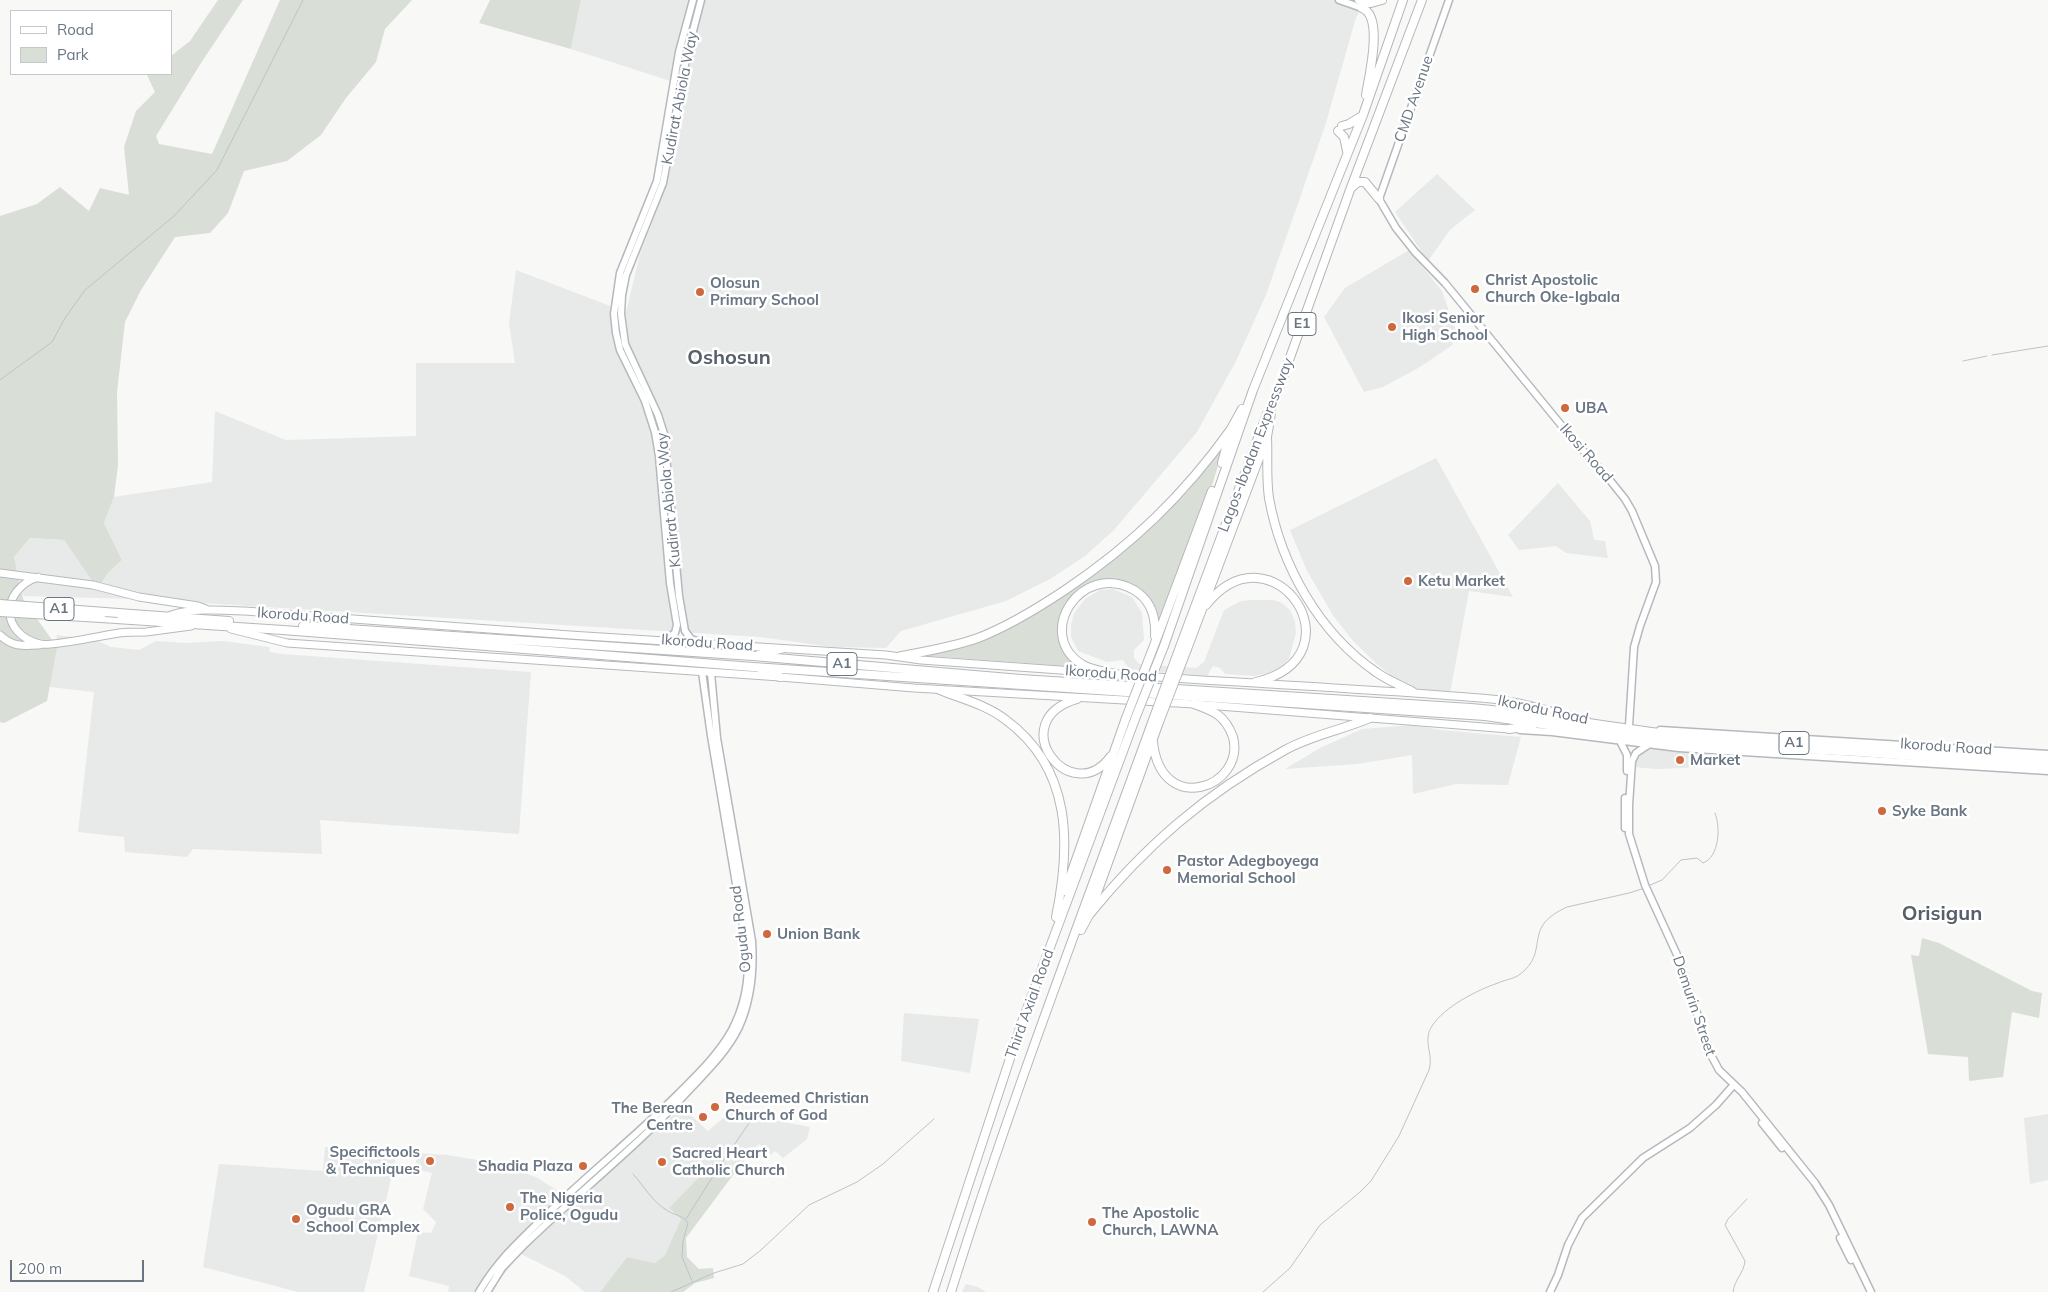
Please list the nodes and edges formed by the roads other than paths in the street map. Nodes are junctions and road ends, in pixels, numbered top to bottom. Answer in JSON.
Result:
{"nodes":[{"id":1,"x":693,"y":0,"type":"edge"},
{"id":2,"x":701,"y":0,"type":"edge"},
{"id":3,"x":1339,"y":0,"type":"edge"},
{"id":4,"x":1382,"y":0,"type":"edge"},
{"id":5,"x":1403,"y":0,"type":"edge"},
{"id":6,"x":1422,"y":0,"type":"edge"},
{"id":7,"x":1449,"y":0,"type":"edge"},
{"id":8,"x":1362,"y":4,"type":"edge"},
{"id":9,"x":1363,"y":115,"type":"junction"},
{"id":10,"x":671,"y":116,"type":"junction"},
{"id":11,"x":1347,"y":153,"type":"junction"},
{"id":12,"x":1350,"y":190,"type":"junction"},
{"id":13,"x":1380,"y":199,"type":"junction"},
{"id":14,"x":1253,"y":390,"type":"junction"},
{"id":15,"x":1273,"y":404,"type":"junction"},
{"id":16,"x":1231,"y":429,"type":"junction"},
{"id":17,"x":1267,"y":437,"type":"junction"},
{"id":18,"x":0,"y":573,"type":"edge"},
{"id":19,"x":38,"y":576,"type":"junction"},
{"id":20,"x":0,"y":604,"type":"edge"},
{"id":21,"x":208,"y":610,"type":"junction"},
{"id":22,"x":1202,"y":610,"type":"junction"},
{"id":23,"x":0,"y":612,"type":"edge"},
{"id":24,"x":117,"y":616,"type":"junction"},
{"id":25,"x":171,"y":616,"type":"junction"},
{"id":26,"x":207,"y":625,"type":"junction"},
{"id":27,"x":0,"y":635,"type":"edge"},
{"id":28,"x":664,"y":640,"type":"junction"},
{"id":29,"x":1155,"y":643,"type":"junction"},
{"id":30,"x":708,"y":644,"type":"junction"},
{"id":31,"x":41,"y":645,"type":"junction"},
{"id":32,"x":1184,"y":648,"type":"junction"},
{"id":33,"x":780,"y":649,"type":"junction"},
{"id":34,"x":753,"y":656,"type":"junction"},
{"id":35,"x":901,"y":656,"type":"junction"},
{"id":36,"x":752,"y":667,"type":"junction"},
{"id":37,"x":702,"y":672,"type":"junction"},
{"id":38,"x":711,"y":673,"type":"junction"},
{"id":39,"x":1120,"y":675,"type":"junction"},
{"id":40,"x":780,"y":677,"type":"junction"},
{"id":41,"x":1256,"y":682,"type":"junction"},
{"id":42,"x":940,"y":690,"type":"junction"},
{"id":43,"x":1413,"y":692,"type":"junction"},
{"id":44,"x":1076,"y":699,"type":"junction"},
{"id":45,"x":1503,"y":700,"type":"junction"},
{"id":46,"x":1194,"y":704,"type":"junction"},
{"id":47,"x":1370,"y":718,"type":"junction"},
{"id":48,"x":1135,"y":719,"type":"joint"},
{"id":49,"x":1541,"y":720,"type":"junction"},
{"id":50,"x":1156,"y":721,"type":"junction"},
{"id":51,"x":1629,"y":726,"type":"junction"},
{"id":52,"x":1508,"y":729,"type":"junction"},
{"id":53,"x":1153,"y":738,"type":"junction"},
{"id":54,"x":1623,"y":740,"type":"junction"},
{"id":55,"x":1117,"y":745,"type":"junction"},
{"id":56,"x":1648,"y":745,"type":"junction"},
{"id":57,"x":2048,"y":754,"type":"edge"},
{"id":58,"x":2048,"y":758,"type":"edge"},
{"id":59,"x":2048,"y":766,"type":"edge"},
{"id":60,"x":2048,"y":771,"type":"edge"},
{"id":61,"x":1643,"y":886,"type":"junction"},
{"id":62,"x":1647,"y":895,"type":"junction"},
{"id":63,"x":1089,"y":915,"type":"junction"},
{"id":64,"x":1056,"y":917,"type":"junction"},
{"id":65,"x":1070,"y":951,"type":"junction"},
{"id":66,"x":1045,"y":963,"type":"junction"},
{"id":67,"x":1731,"y":1088,"type":"junction"},
{"id":68,"x":479,"y":1292,"type":"edge"},
{"id":69,"x":487,"y":1292,"type":"edge"},
{"id":70,"x":933,"y":1292,"type":"edge"},
{"id":71,"x":951,"y":1292,"type":"edge"},
{"id":72,"x":1550,"y":1292,"type":"edge"},
{"id":73,"x":1867,"y":1292,"type":"edge"},
{"id":74,"x":1871,"y":1292,"type":"edge"}],
"edges":[{"from":1,"to":10,"type":"street","name":"Kudirat Abiola Way"},
{"from":2,"to":10,"type":"street","name":"Kudirat Abiola Way"},
{"from":3,"to":8,"type":"street"},
{"from":4,"to":8,"type":"highway"},
{"from":5,"to":9,"type":"highway","name":"Lagos-Ibadan Expressway","number":"E1"},
{"from":6,"to":12,"type":"highway","name":"Lagos-Ibadan Expressway","number":"E1"},
{"from":7,"to":13,"type":"street","name":"CMD Avenue"},
{"from":8,"to":9,"type":"highway"},
{"from":9,"to":11,"type":"highway","name":"Lagos-Ibadan Expressway","number":"E1"},
{"from":9,"to":11,"type":"highway"},
{"from":10,"to":28,"type":"street","name":"Kudirat Abiola Way"},
{"from":10,"to":30,"type":"street","name":"Kudirat Abiola Way"},
{"from":11,"to":14,"type":"highway","name":"Lagos-Ibadan Expressway","number":"E1"},
{"from":12,"to":13,"type":"highway"},
{"from":12,"to":15,"type":"highway","name":"Lagos-Ibadan Expressway","number":"E1"},
{"from":13,"to":51,"type":"street","name":"Ikosi Road"},
{"from":14,"to":16,"type":"highway"},
{"from":14,"to":48,"type":"highway","name":"Lagos-Ibadan Expressway","number":"E1","bridge":true},
{"from":15,"to":17,"type":"highway"},
{"from":15,"to":32,"type":"highway","name":"Lagos-Ibadan Expressway","number":"E1"},
{"from":16,"to":29,"type":"highway"},
{"from":16,"to":35,"type":"highway"},
{"from":17,"to":22,"type":"highway"},
{"from":17,"to":43,"type":"highway"},
{"from":18,"to":19,"type":"main road"},
{"from":19,"to":21,"type":"main road"},
{"from":19,"to":31,"type":"main road","bridge":true},
{"from":20,"to":24,"type":"highway","name":"Ikorodu Road","number":"A1","bridge":true},
{"from":21,"to":25,"type":"main road","name":"Ikorodu Road"},
{"from":21,"to":28,"type":"main road","name":"Ikorodu Road"},
{"from":22,"to":32,"type":"highway"},
{"from":22,"to":41,"type":"highway"},
{"from":23,"to":24,"type":"highway","name":"Ikorodu Road","number":"A1","bridge":true},
{"from":24,"to":25,"type":"highway","name":"Ikorodu Road","number":"A1"},
{"from":24,"to":26,"type":"highway","name":"Ikorodu Road","number":"A1"},
{"from":25,"to":34,"type":"highway","name":"Ikorodu Road","number":"A1"},
{"from":26,"to":31,"type":"main road"},
{"from":26,"to":36,"type":"highway","name":"Ikorodu Road","number":"A1"},
{"from":26,"to":37,"type":"main road","name":"Ikorodu Road"},
{"from":27,"to":31,"type":"main road"},
{"from":28,"to":30,"type":"main road","name":"Ikorodu Road"},
{"from":29,"to":39,"type":"highway"},
{"from":29,"to":55,"type":"highway","bridge":true},
{"from":30,"to":33,"type":"main road","name":"Ikorodu Road"},
{"from":32,"to":50,"type":"highway","name":"Lagos-Ibadan Expressway","bridge":true},
{"from":33,"to":34,"type":"highway"},
{"from":33,"to":35,"type":"main road","name":"Ikorodu Road"},
{"from":34,"to":49,"type":"highway","name":"Ikorodu Road","number":"A1"},
{"from":35,"to":39,"type":"main road","name":"Ikorodu Road"},
{"from":36,"to":40,"type":"highway"},
{"from":36,"to":49,"type":"highway","name":"Ikorodu Road","number":"A1"},
{"from":37,"to":38,"type":"main road","name":"Ikorodu Road"},
{"from":37,"to":68,"type":"street","name":"Ogudu Road"},
{"from":38,"to":40,"type":"main road","name":"Ikorodu Road"},
{"from":38,"to":69,"type":"street","name":"Ogudu Road"},
{"from":39,"to":41,"type":"main road","name":"Ikorodu Road"},
{"from":40,"to":42,"type":"main road","name":"Ikorodu Road"},
{"from":41,"to":43,"type":"main road","name":"Ikorodu Road"},
{"from":42,"to":44,"type":"main road","name":"Ikorodu Road"},
{"from":42,"to":64,"type":"highway"},
{"from":43,"to":45,"type":"main road","name":"Ikorodu Road"},
{"from":44,"to":46,"type":"main road","name":"Ikorodu Road"},
{"from":44,"to":55,"type":"highway"},
{"from":45,"to":49,"type":"highway"},
{"from":45,"to":51,"type":"street","name":"Ikorodu Road"},
{"from":46,"to":47,"type":"main road","name":"Ikorodu Road"},
{"from":46,"to":53,"type":"highway"},
{"from":47,"to":52,"type":"main road","name":"Ikorodu Road"},
{"from":47,"to":63,"type":"highway"},
{"from":48,"to":66,"type":"highway","name":"Third Axial Road"},
{"from":49,"to":52,"type":"highway"},
{"from":49,"to":54,"type":"highway","name":"Ikorodu Road","number":"A1"},
{"from":49,"to":58,"type":"highway","name":"Ikorodu Road","number":"A1"},
{"from":50,"to":53,"type":"highway"},
{"from":50,"to":65,"type":"highway","name":"Third Axial Road"},
{"from":51,"to":57,"type":"street","name":"Ikorodu Road"},
{"from":52,"to":54,"type":"street","name":"Ikorodu Road"},
{"from":53,"to":63,"type":"highway"},
{"from":54,"to":56,"type":"street","name":"Ikorodu Road"},
{"from":54,"to":59,"type":"highway","name":"Ikorodu Road","number":"A1"},
{"from":54,"to":61,"type":"street","name":"Demurin Street"},
{"from":55,"to":64,"type":"highway"},
{"from":56,"to":60,"type":"street","name":"Ikorodu Road"},
{"from":56,"to":61,"type":"street","name":"Demurin Street"},
{"from":61,"to":62,"type":"street","name":"Demurin Street"},
{"from":62,"to":67,"type":"street","name":"Demurin Street"},
{"from":62,"to":74,"type":"street","name":"Demurin Street"},
{"from":63,"to":65,"type":"highway"},
{"from":64,"to":66,"type":"highway"},
{"from":65,"to":71,"type":"highway","name":"Third Axial Road"},
{"from":66,"to":70,"type":"highway","name":"Third Axial Road"},
{"from":67,"to":72,"type":"street"},
{"from":67,"to":73,"type":"street","name":"Demurin Street"}]}
